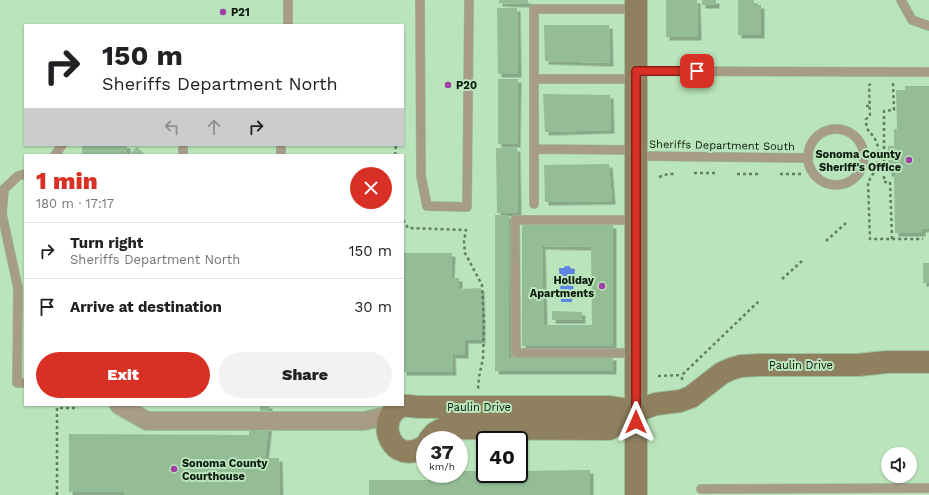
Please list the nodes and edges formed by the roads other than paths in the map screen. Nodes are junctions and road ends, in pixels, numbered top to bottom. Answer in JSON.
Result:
{"nodes":[{"id":1,"x":288,"y":0,"type":"edge"},
{"id":2,"x":420,"y":0,"type":"edge"},
{"id":3,"x":469,"y":0,"type":"edge"},
{"id":4,"x":901,"y":0,"type":"edge"},
{"id":5,"x":636,"y":5,"type":"edge"},
{"id":6,"x":288,"y":24,"type":"edge"},
{"id":7,"x":929,"y":26,"type":"edge"},
{"id":8,"x":929,"y":72,"type":"edge"},
{"id":9,"x":636,"y":75,"type":"junction"},
{"id":10,"x":534,"y":79,"type":"junction"},
{"id":11,"x":61,"y":146,"type":"edge"},
{"id":12,"x":534,"y":150,"type":"junction"},
{"id":13,"x":636,"y":153,"type":"junction"},
{"id":14,"x":55,"y":154,"type":"edge"},
{"id":15,"x":808,"y":158,"type":"junction"},
{"id":16,"x":24,"y":174,"type":"edge"},
{"id":17,"x":534,"y":204,"type":"dead end"},
{"id":18,"x":636,"y":220,"type":"junction"},
{"id":19,"x":21,"y":289,"type":"edge"},
{"id":20,"x":636,"y":353,"type":"junction"},
{"id":21,"x":929,"y":362,"type":"edge"},
{"id":22,"x":24,"y":383,"type":"edge"},
{"id":23,"x":121,"y":406,"type":"edge"},
{"id":24,"x":636,"y":411,"type":"junction"},
{"id":25,"x":391,"y":415,"type":"junction"},
{"id":26,"x":440,"y":431,"type":"edge"},
{"id":27,"x":416,"y":450,"type":"edge"},
{"id":28,"x":929,"y":488,"type":"edge"},
{"id":29,"x":701,"y":489,"type":"dead end"},
{"id":30,"x":739,"y":492,"type":"edge"},
{"id":31,"x":636,"y":495,"type":"edge"}],
"edges":[{"from":1,"to":6,"type":"lane"},
{"from":2,"to":3,"type":"lane"},
{"from":4,"to":7,"type":"lane"},
{"from":5,"to":9,"type":"street"},
{"from":5,"to":10,"type":"lane"},
{"from":8,"to":9,"type":"lane"},
{"from":9,"to":10,"type":"lane"},
{"from":9,"to":13,"type":"street"},
{"from":10,"to":12,"type":"lane"},
{"from":11,"to":14,"type":"lane"},
{"from":12,"to":13,"type":"lane","name":"Sheriffs Department South"},
{"from":12,"to":17,"type":"lane"},
{"from":13,"to":15,"type":"lane","name":"Sheriffs Department South"},
{"from":13,"to":18,"type":"street"},
{"from":15,"to":15,"type":"lane","name":"Sheriffs Department South"},
{"from":16,"to":19,"type":"lane"},
{"from":18,"to":20,"type":"street"},
{"from":18,"to":20,"type":"lane"},
{"from":19,"to":22,"type":"lane"},
{"from":20,"to":24,"type":"street"},
{"from":21,"to":24,"type":"street","name":"Paulin Drive"},
{"from":23,"to":25,"type":"street"},
{"from":24,"to":25,"type":"street","name":"Paulin Drive"},
{"from":24,"to":26,"type":"street","name":"Paulin Drive"},
{"from":24,"to":31,"type":"street"},
{"from":25,"to":27,"type":"street"},
{"from":28,"to":30,"type":"lane"},
{"from":29,"to":30,"type":"lane"}]}
